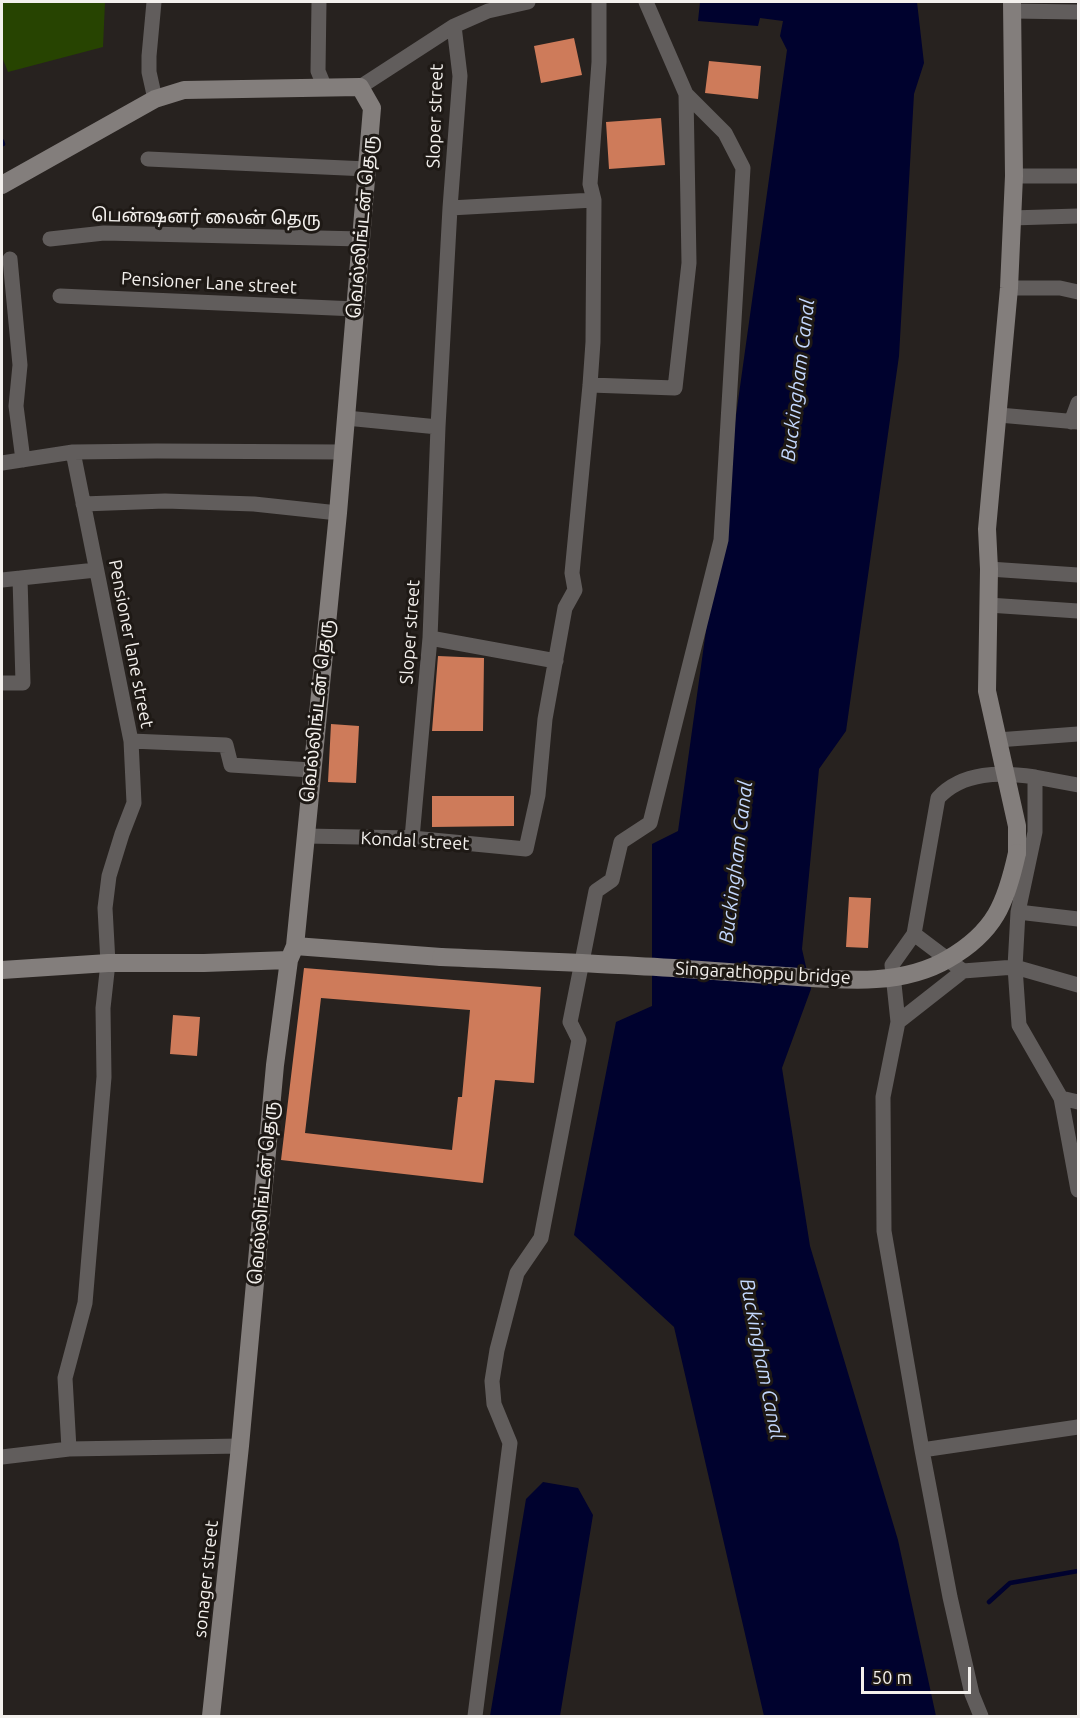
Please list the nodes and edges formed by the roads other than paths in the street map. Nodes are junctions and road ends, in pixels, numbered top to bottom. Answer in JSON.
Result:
{"nodes":[{"id":1,"x":154,"y":2,"type":"edge"},
{"id":2,"x":319,"y":2,"type":"edge"},
{"id":3,"x":528,"y":2,"type":"edge"},
{"id":4,"x":599,"y":2,"type":"edge"},
{"id":5,"x":646,"y":2,"type":"edge"},
{"id":6,"x":1012,"y":6,"type":"edge"},
{"id":7,"x":1078,"y":12,"type":"edge"},
{"id":8,"x":454,"y":26,"type":"junction"},
{"id":9,"x":360,"y":87,"type":"junction"},
{"id":10,"x":325,"y":88,"type":"junction"},
{"id":11,"x":686,"y":94,"type":"junction"},
{"id":12,"x":155,"y":99,"type":"junction"},
{"id":13,"x":148,"y":159,"type":"dead end"},
{"id":14,"x":367,"y":169,"type":"junction"},
{"id":15,"x":1014,"y":176,"type":"junction"},
{"id":16,"x":1078,"y":176,"type":"edge"},
{"id":17,"x":2,"y":185,"type":"edge"},
{"id":18,"x":594,"y":200,"type":"junction"},
{"id":19,"x":450,"y":208,"type":"junction"},
{"id":20,"x":1078,"y":216,"type":"edge"},
{"id":21,"x":1011,"y":218,"type":"junction"},
{"id":22,"x":50,"y":239,"type":"dead end"},
{"id":23,"x":362,"y":239,"type":"junction"},
{"id":24,"x":10,"y":259,"type":"dead end"},
{"id":25,"x":1009,"y":288,"type":"junction"},
{"id":26,"x":1078,"y":292,"type":"edge"},
{"id":27,"x":60,"y":296,"type":"dead end"},
{"id":28,"x":356,"y":309,"type":"junction"},
{"id":29,"x":590,"y":385,"type":"junction"},
{"id":30,"x":1078,"y":403,"type":"edge"},
{"id":31,"x":999,"y":415,"type":"junction"},
{"id":32,"x":346,"y":418,"type":"junction"},
{"id":33,"x":1075,"y":422,"type":"edge"},
{"id":34,"x":438,"y":427,"type":"junction"},
{"id":35,"x":73,"y":452,"type":"junction"},
{"id":36,"x":342,"y":452,"type":"junction"},
{"id":37,"x":23,"y":460,"type":"junction"},
{"id":38,"x":2,"y":463,"type":"edge"},
{"id":39,"x":84,"y":504,"type":"junction"},
{"id":40,"x":338,"y":513,"type":"junction"},
{"id":41,"x":989,"y":569,"type":"junction"},
{"id":42,"x":96,"y":570,"type":"junction"},
{"id":43,"x":1078,"y":575,"type":"edge"},
{"id":44,"x":21,"y":578,"type":"junction"},
{"id":45,"x":2,"y":580,"type":"edge"},
{"id":46,"x":988,"y":605,"type":"junction"},
{"id":47,"x":1078,"y":611,"type":"edge"},
{"id":48,"x":430,"y":638,"type":"junction"},
{"id":49,"x":556,"y":661,"type":"junction"},
{"id":50,"x":2,"y":683,"type":"edge"},
{"id":51,"x":1078,"y":734,"type":"edge"},
{"id":52,"x":998,"y":740,"type":"junction"},
{"id":53,"x":130,"y":741,"type":"junction"},
{"id":54,"x":311,"y":770,"type":"junction"},
{"id":55,"x":1004,"y":773,"type":"junction"},
{"id":56,"x":1035,"y":777,"type":"junction"},
{"id":57,"x":1078,"y":785,"type":"edge"},
{"id":58,"x":305,"y":836,"type":"junction"},
{"id":59,"x":412,"y":838,"type":"junction"},
{"id":60,"x":1018,"y":912,"type":"junction"},
{"id":61,"x":1078,"y":920,"type":"edge"},
{"id":62,"x":914,"y":934,"type":"junction"},
{"id":63,"x":292,"y":953,"type":"junction"},
{"id":64,"x":108,"y":963,"type":"junction"},
{"id":65,"x":1015,"y":967,"type":"junction"},
{"id":66,"x":2,"y":970,"type":"edge"},
{"id":67,"x":963,"y":971,"type":"junction"},
{"id":68,"x":1078,"y":985,"type":"edge"},
{"id":69,"x":898,"y":1022,"type":"junction"},
{"id":70,"x":1061,"y":1098,"type":"junction"},
{"id":71,"x":1078,"y":1102,"type":"edge"},
{"id":72,"x":1078,"y":1190,"type":"edge"},
{"id":73,"x":1078,"y":1427,"type":"edge"},
{"id":74,"x":240,"y":1446,"type":"junction"},
{"id":75,"x":69,"y":1449,"type":"junction"},
{"id":76,"x":922,"y":1450,"type":"junction"},
{"id":77,"x":2,"y":1457,"type":"edge"},
{"id":78,"x":235,"y":1493,"type":"joint"},
{"id":79,"x":211,"y":1716,"type":"edge"},
{"id":80,"x":475,"y":1716,"type":"edge"},
{"id":81,"x":981,"y":1716,"type":"edge"}],
"edges":[{"from":1,"to":12,"type":"street"},
{"from":2,"to":10,"type":"street"},
{"from":3,"to":8,"type":"street"},
{"from":4,"to":18,"type":"street"},
{"from":5,"to":11,"type":"street"},
{"from":6,"to":7,"type":"street"},
{"from":6,"to":15,"type":"main road","name":"Singarathoppu bridge"},
{"from":8,"to":9,"type":"street"},
{"from":8,"to":19,"type":"street","name":"Sloper street"},
{"from":9,"to":10,"type":"main road"},
{"from":9,"to":14,"type":"main road","name":"வெல்லிங்டன் தெரு"},
{"from":10,"to":12,"type":"main road"},
{"from":11,"to":29,"type":"street"},
{"from":11,"to":80,"type":"street"},
{"from":12,"to":17,"type":"main road"},
{"from":13,"to":14,"type":"street"},
{"from":14,"to":23,"type":"main road","name":"வெல்லிங்டன் தெரு"},
{"from":15,"to":16,"type":"street"},
{"from":15,"to":21,"type":"main road","name":"Singarathoppu bridge"},
{"from":18,"to":19,"type":"street"},
{"from":18,"to":29,"type":"street"},
{"from":19,"to":34,"type":"street","name":"Sloper street"},
{"from":20,"to":21,"type":"street"},
{"from":21,"to":25,"type":"main road","name":"Singarathoppu bridge"},
{"from":22,"to":23,"type":"street","name":"பென்ஷனர் லைன் தெரு"},
{"from":23,"to":28,"type":"main road","name":"வெல்லிங்டன் தெரு"},
{"from":24,"to":37,"type":"street"},
{"from":25,"to":26,"type":"street"},
{"from":25,"to":31,"type":"main road","name":"Singarathoppu bridge"},
{"from":27,"to":28,"type":"street","name":"Pensioner Lane street"},
{"from":28,"to":32,"type":"main road","name":"வெல்லிங்டன் தெரு"},
{"from":29,"to":49,"type":"street"},
{"from":30,"to":33,"type":"street"},
{"from":31,"to":33,"type":"street"},
{"from":31,"to":41,"type":"main road","name":"Singarathoppu bridge"},
{"from":32,"to":34,"type":"street"},
{"from":32,"to":36,"type":"main road","name":"வெல்லிங்டன் தெரு"},
{"from":34,"to":48,"type":"street","name":"Sloper street"},
{"from":35,"to":36,"type":"street"},
{"from":35,"to":37,"type":"street"},
{"from":35,"to":39,"type":"street","name":"Pensioner lane street"},
{"from":36,"to":40,"type":"main road","name":"வெல்லிங்டன் தெரு"},
{"from":37,"to":38,"type":"street"},
{"from":39,"to":40,"type":"street"},
{"from":39,"to":42,"type":"street","name":"Pensioner lane street"},
{"from":40,"to":54,"type":"main road","name":"வெல்லிங்டன் தெரு"},
{"from":41,"to":43,"type":"street"},
{"from":41,"to":46,"type":"main road","name":"Singarathoppu bridge"},
{"from":42,"to":44,"type":"street"},
{"from":42,"to":53,"type":"street","name":"Pensioner lane street"},
{"from":44,"to":45,"type":"street"},
{"from":44,"to":50,"type":"street"},
{"from":46,"to":47,"type":"street"},
{"from":46,"to":52,"type":"main road","name":"Singarathoppu bridge"},
{"from":48,"to":49,"type":"street"},
{"from":48,"to":59,"type":"street","name":"Sloper street"},
{"from":49,"to":59,"type":"street","name":"Kondal street"},
{"from":51,"to":52,"type":"street"},
{"from":52,"to":55,"type":"main road","name":"Singarathoppu bridge"},
{"from":53,"to":54,"type":"street","name":"Pensioner lane street"},
{"from":53,"to":64,"type":"street"},
{"from":54,"to":58,"type":"main road","name":"வெல்லிங்டன் தெரு"},
{"from":55,"to":56,"type":"street"},
{"from":55,"to":62,"type":"street"},
{"from":55,"to":63,"type":"main road","name":"Singarathoppu bridge","bridge":true},
{"from":56,"to":57,"type":"street"},
{"from":56,"to":60,"type":"street"},
{"from":58,"to":59,"type":"street","name":"Kondal street"},
{"from":58,"to":63,"type":"main road","name":"வெல்லிங்டன் தெரு"},
{"from":60,"to":61,"type":"street"},
{"from":60,"to":65,"type":"street"},
{"from":62,"to":67,"type":"street"},
{"from":62,"to":69,"type":"street"},
{"from":63,"to":64,"type":"main road"},
{"from":63,"to":74,"type":"main road","name":"வெல்லிங்டன் தெரு"},
{"from":64,"to":66,"type":"main road"},
{"from":64,"to":75,"type":"street"},
{"from":65,"to":67,"type":"street"},
{"from":65,"to":68,"type":"street"},
{"from":65,"to":70,"type":"street"},
{"from":67,"to":69,"type":"street"},
{"from":69,"to":76,"type":"street"},
{"from":70,"to":71,"type":"street"},
{"from":70,"to":72,"type":"street"},
{"from":73,"to":76,"type":"street"},
{"from":74,"to":75,"type":"street"},
{"from":74,"to":78,"type":"street"},
{"from":75,"to":77,"type":"street"},
{"from":76,"to":81,"type":"street"},
{"from":78,"to":79,"type":"main road"}]}
